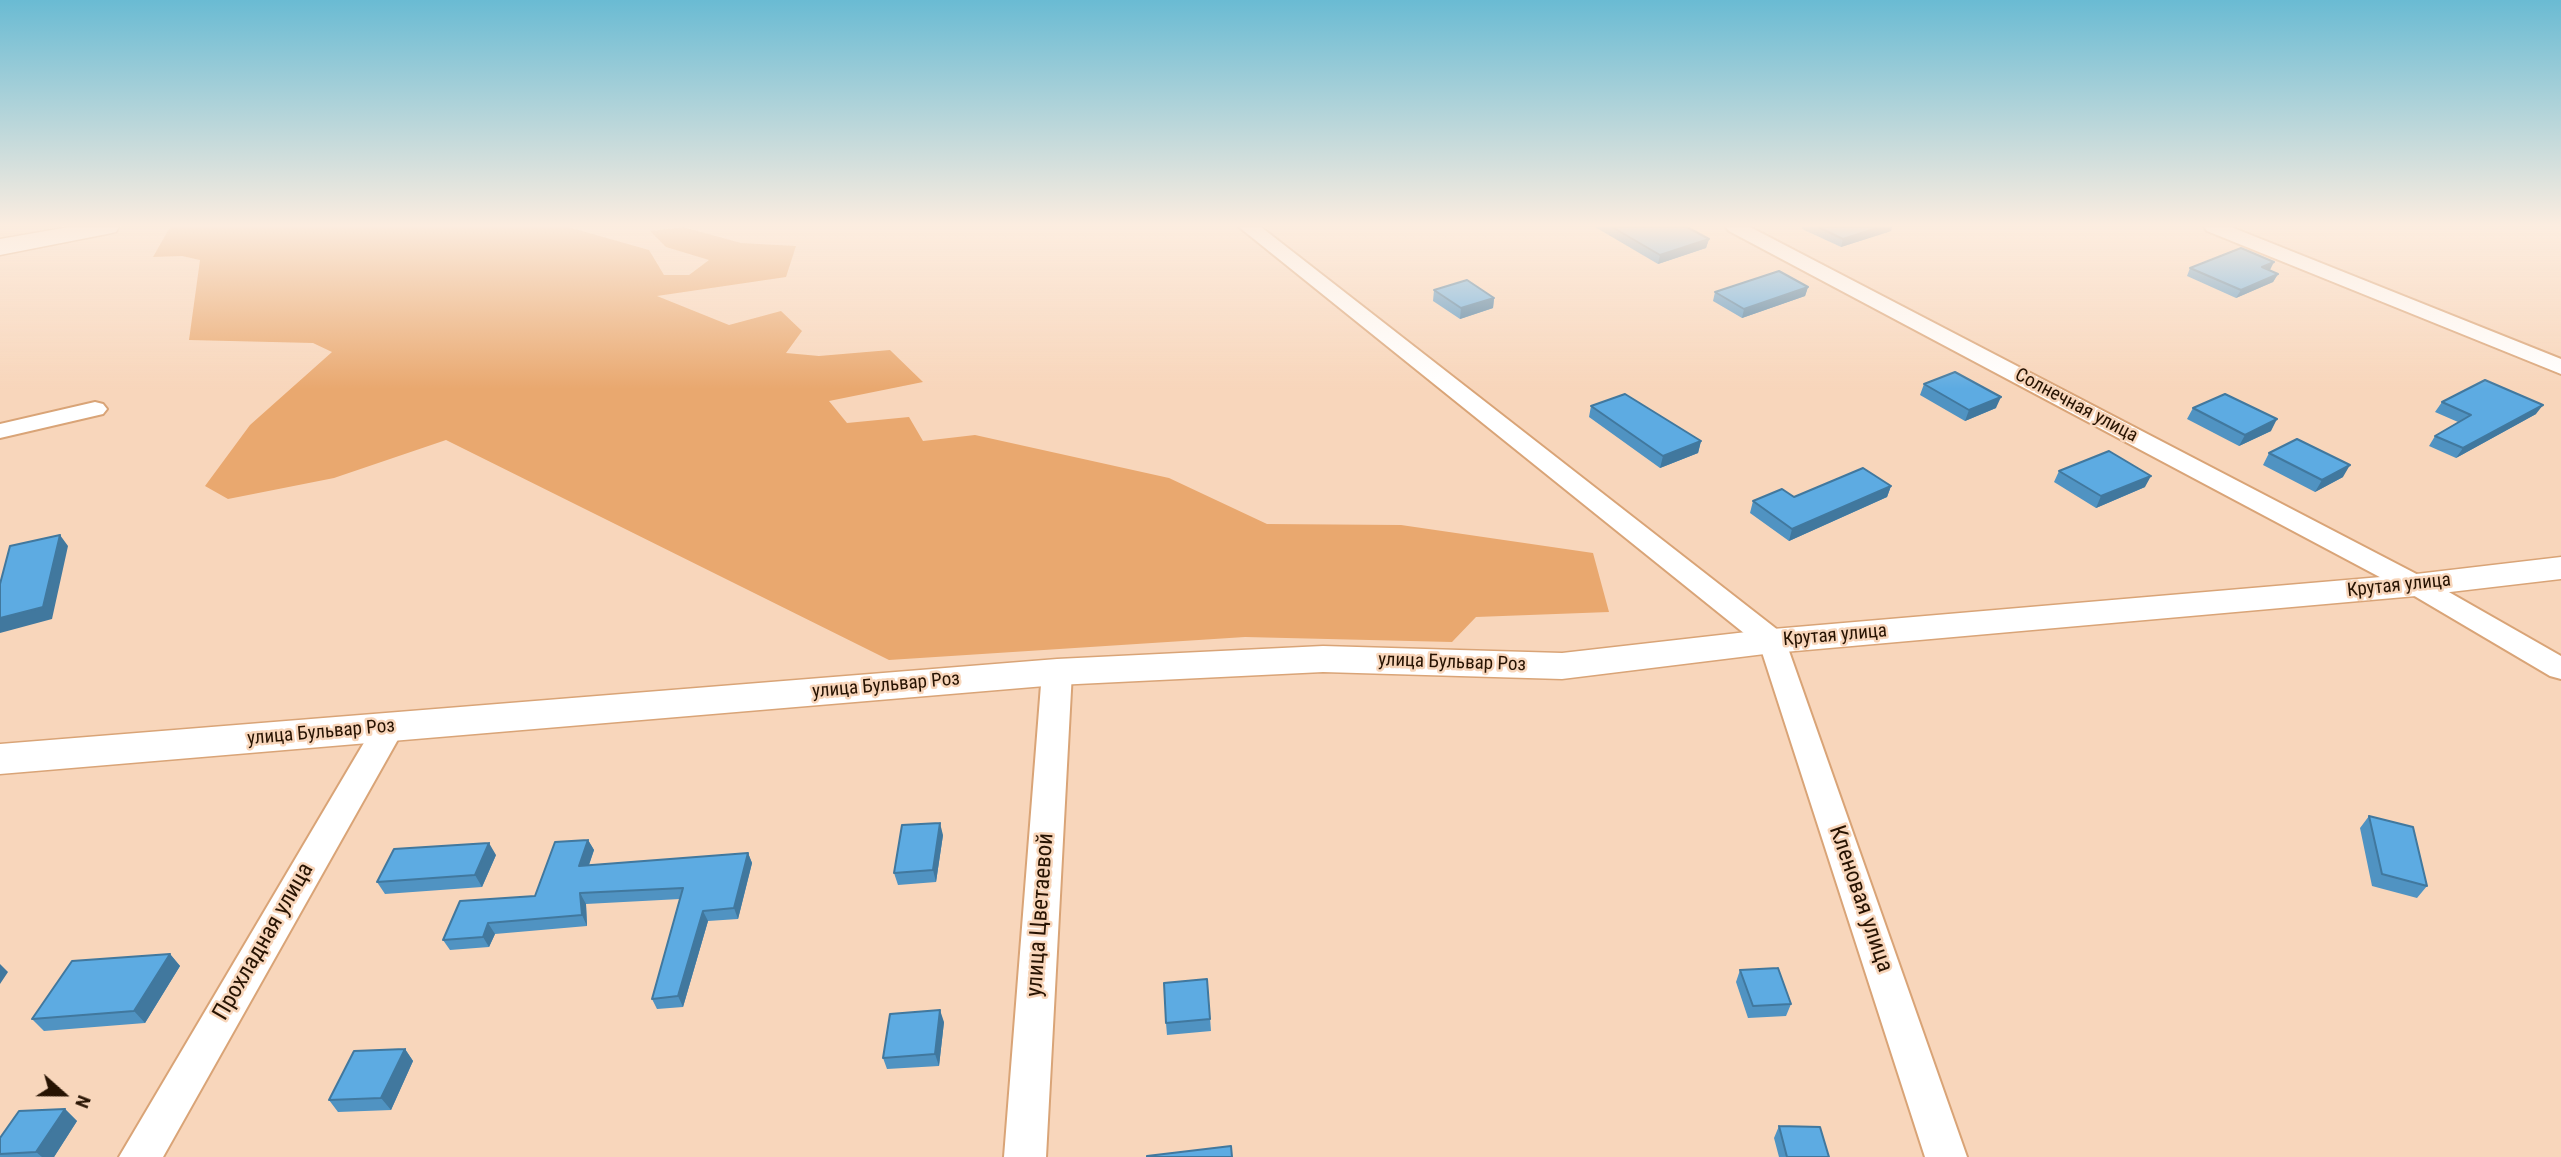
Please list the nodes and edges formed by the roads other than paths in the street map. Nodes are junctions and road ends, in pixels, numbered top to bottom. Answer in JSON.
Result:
{"nodes":[{"id":1,"x":1317,"y":281,"type":"edge"},
{"id":2,"x":1839,"y":281,"type":"edge"},
{"id":3,"x":2348,"y":281,"type":"edge"},
{"id":4,"x":2561,"y":367,"type":"edge"},
{"id":5,"x":95,"y":409,"type":"dead end"},
{"id":6,"x":0,"y":431,"type":"edge"},
{"id":7,"x":2561,"y":568,"type":"edge"},
{"id":8,"x":2417,"y":585,"type":"junction"},
{"id":9,"x":1773,"y":641,"type":"junction"},
{"id":10,"x":2561,"y":669,"type":"edge"},
{"id":11,"x":1057,"y":672,"type":"junction"},
{"id":12,"x":389,"y":727,"type":"junction"},
{"id":13,"x":0,"y":759,"type":"edge"},
{"id":14,"x":139,"y":1157,"type":"edge"},
{"id":15,"x":1025,"y":1157,"type":"edge"},
{"id":16,"x":1947,"y":1157,"type":"edge"}],
"edges":[{"from":1,"to":9,"type":"street","name":"Крутая улица"},
{"from":2,"to":8,"type":"street","name":"Солнечная улица"},
{"from":3,"to":4,"type":"street"},
{"from":5,"to":6,"type":"street"},
{"from":7,"to":8,"type":"street","name":"Крутая улица"},
{"from":8,"to":9,"type":"street","name":"Крутая улица"},
{"from":8,"to":10,"type":"street","name":"Солнечная улица"},
{"from":9,"to":11,"type":"street","name":"улица Бульвар Роз"},
{"from":9,"to":16,"type":"street","name":"Кленовая улица"},
{"from":11,"to":12,"type":"street","name":"улица Бульвар Роз"},
{"from":11,"to":15,"type":"street","name":"улица Цветаевой"},
{"from":12,"to":13,"type":"street","name":"улица Бульвар Роз"},
{"from":12,"to":14,"type":"street","name":"Прохладная улица"}]}
